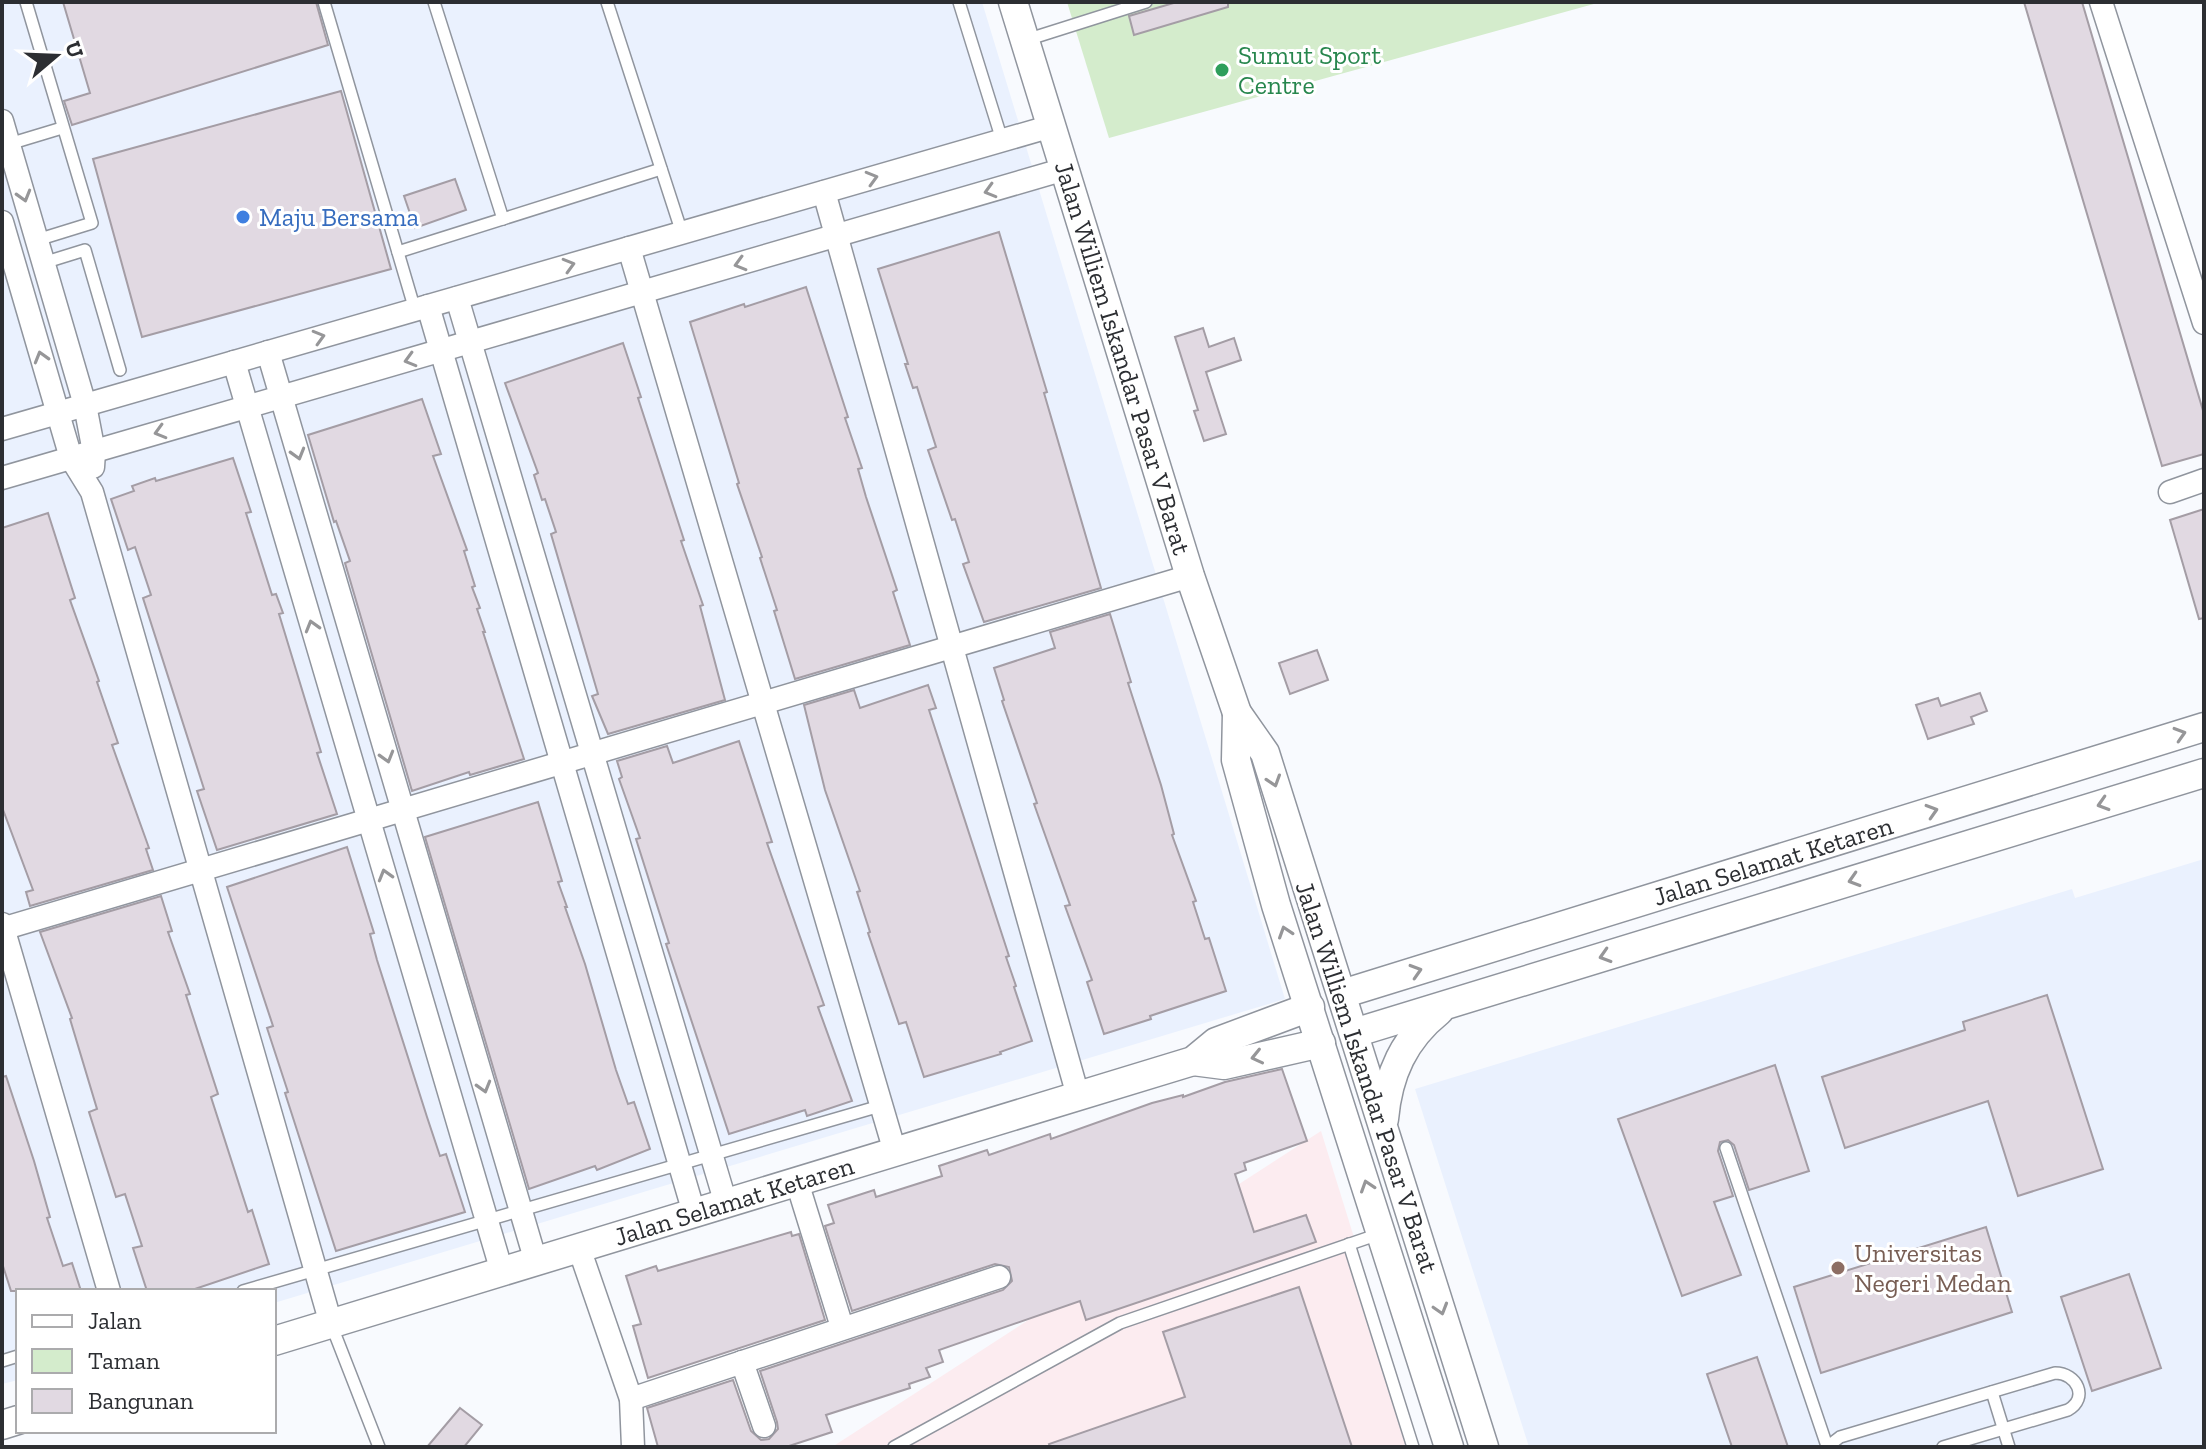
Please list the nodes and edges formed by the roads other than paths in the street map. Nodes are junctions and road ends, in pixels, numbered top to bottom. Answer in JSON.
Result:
{"nodes":[{"id":1,"x":26,"y":2,"type":"edge"},
{"id":2,"x":324,"y":2,"type":"edge"},
{"id":3,"x":434,"y":2,"type":"edge"},
{"id":4,"x":607,"y":2,"type":"edge"},
{"id":5,"x":959,"y":2,"type":"edge"},
{"id":6,"x":1013,"y":2,"type":"edge"},
{"id":7,"x":1146,"y":2,"type":"edge"},
{"id":8,"x":2101,"y":2,"type":"edge"},
{"id":9,"x":1025,"y":40,"type":"junction"},
{"id":10,"x":2,"y":121,"type":"edge"},
{"id":11,"x":1052,"y":126,"type":"junction"},
{"id":12,"x":62,"y":128,"type":"junction"},
{"id":13,"x":1002,"y":140,"type":"junction"},
{"id":14,"x":9,"y":144,"type":"junction"},
{"id":15,"x":661,"y":169,"type":"junction"},
{"id":16,"x":1065,"y":169,"type":"junction"},
{"id":17,"x":824,"y":192,"type":"junction"},
{"id":18,"x":503,"y":219,"type":"junction"},
{"id":19,"x":2,"y":222,"type":"edge"},
{"id":20,"x":682,"y":233,"type":"junction"},
{"id":21,"x":836,"y":236,"type":"junction"},
{"id":22,"x":37,"y":240,"type":"junction"},
{"id":23,"x":629,"y":248,"type":"junction"},
{"id":24,"x":398,"y":252,"type":"junction"},
{"id":25,"x":43,"y":263,"type":"junction"},
{"id":26,"x":641,"y":293,"type":"junction"},
{"id":27,"x":457,"y":298,"type":"junction"},
{"id":28,"x":421,"y":308,"type":"junction"},
{"id":29,"x":2204,"y":323,"type":"edge"},
{"id":30,"x":470,"y":342,"type":"junction"},
{"id":31,"x":441,"y":351,"type":"junction"},
{"id":32,"x":268,"y":352,"type":"junction"},
{"id":33,"x":234,"y":362,"type":"junction"},
{"id":34,"x":120,"y":370,"type":"dead end"},
{"id":35,"x":281,"y":397,"type":"junction"},
{"id":36,"x":85,"y":405,"type":"junction"},
{"id":37,"x":247,"y":407,"type":"junction"},
{"id":38,"x":58,"y":413,"type":"junction"},
{"id":39,"x":2,"y":429,"type":"edge"},
{"id":40,"x":94,"y":452,"type":"junction"},
{"id":41,"x":71,"y":458,"type":"junction"},
{"id":42,"x":2,"y":478,"type":"edge"},
{"id":43,"x":2204,"y":480,"type":"edge"},
{"id":44,"x":92,"y":492,"type":"junction"},
{"id":45,"x":2170,"y":492,"type":"dead end"},
{"id":46,"x":311,"y":500,"type":"junction"},
{"id":47,"x":278,"y":510,"type":"junction"},
{"id":48,"x":1190,"y":576,"type":"junction"},
{"id":49,"x":336,"y":583,"type":"junction"},
{"id":50,"x":302,"y":593,"type":"junction"},
{"id":51,"x":951,"y":647,"type":"junction"},
{"id":52,"x":355,"y":649,"type":"junction"},
{"id":53,"x":322,"y":659,"type":"junction"},
{"id":54,"x":761,"y":703,"type":"junction"},
{"id":55,"x":373,"y":709,"type":"junction"},
{"id":56,"x":1237,"y":713,"type":"junction"},
{"id":57,"x":339,"y":719,"type":"junction"},
{"id":58,"x":2204,"y":727,"type":"edge"},
{"id":59,"x":592,"y":754,"type":"junction"},
{"id":60,"x":562,"y":763,"type":"junction"},
{"id":61,"x":2204,"y":773,"type":"edge"},
{"id":62,"x":403,"y":810,"type":"junction"},
{"id":63,"x":369,"y":820,"type":"junction"},
{"id":64,"x":1745,"y":869,"type":"junction"},
{"id":65,"x":201,"y":870,"type":"junction"},
{"id":66,"x":1760,"y":909,"type":"junction"},
{"id":67,"x":435,"y":920,"type":"junction"},
{"id":68,"x":3,"y":927,"type":"edge"},
{"id":69,"x":401,"y":930,"type":"junction"},
{"id":70,"x":453,"y":982,"type":"junction"},
{"id":71,"x":420,"y":992,"type":"junction"},
{"id":72,"x":1342,"y":994,"type":"junction"},
{"id":73,"x":1446,"y":1005,"type":"junction"},
{"id":74,"x":1310,"y":1007,"type":"junction"},
{"id":75,"x":1354,"y":1033,"type":"junction"},
{"id":76,"x":1321,"y":1043,"type":"junction"},
{"id":77,"x":473,"y":1049,"type":"junction"},
{"id":78,"x":440,"y":1059,"type":"junction"},
{"id":79,"x":1193,"y":1061,"type":"junction"},
{"id":80,"x":1078,"y":1096,"type":"junction"},
{"id":81,"x":880,"y":1106,"type":"junction"},
{"id":82,"x":1383,"y":1126,"type":"junction"},
{"id":83,"x":496,"y":1128,"type":"junction"},
{"id":84,"x":463,"y":1138,"type":"junction"},
{"id":85,"x":1726,"y":1148,"type":"dead end"},
{"id":86,"x":895,"y":1152,"type":"junction"},
{"id":87,"x":711,"y":1155,"type":"junction"},
{"id":88,"x":680,"y":1164,"type":"junction"},
{"id":89,"x":797,"y":1182,"type":"junction"},
{"id":90,"x":726,"y":1204,"type":"junction"},
{"id":91,"x":520,"y":1210,"type":"junction"},
{"id":92,"x":694,"y":1213,"type":"junction"},
{"id":93,"x":487,"y":1220,"type":"junction"},
{"id":94,"x":1381,"y":1233,"type":"junction"},
{"id":95,"x":1349,"y":1244,"type":"junction"},
{"id":96,"x":579,"y":1248,"type":"junction"},
{"id":97,"x":536,"y":1262,"type":"junction"},
{"id":98,"x":315,"y":1270,"type":"junction"},
{"id":99,"x":502,"y":1272,"type":"junction"},
{"id":100,"x":999,"y":1277,"type":"dead end"},
{"id":101,"x":108,"y":1289,"type":"edge"},
{"id":102,"x":250,"y":1289,"type":"edge"},
{"id":103,"x":331,"y":1324,"type":"junction"},
{"id":104,"x":842,"y":1327,"type":"junction"},
{"id":105,"x":276,"y":1340,"type":"edge"},
{"id":106,"x":742,"y":1362,"type":"junction"},
{"id":107,"x":1992,"y":1392,"type":"junction"},
{"id":108,"x":631,"y":1399,"type":"junction"},
{"id":109,"x":764,"y":1426,"type":"dead end"},
{"id":110,"x":2003,"y":1430,"type":"junction"},
{"id":111,"x":379,"y":1447,"type":"edge"},
{"id":112,"x":633,"y":1447,"type":"edge"},
{"id":113,"x":894,"y":1447,"type":"edge"},
{"id":114,"x":1413,"y":1447,"type":"edge"},
{"id":115,"x":1449,"y":1447,"type":"edge"},
{"id":116,"x":1484,"y":1447,"type":"edge"},
{"id":117,"x":1827,"y":1447,"type":"edge"},
{"id":118,"x":1943,"y":1447,"type":"edge"},
{"id":119,"x":2009,"y":1447,"type":"edge"}],
"edges":[{"from":1,"to":12,"type":"lane"},
{"from":2,"to":24,"type":"lane"},
{"from":3,"to":18,"type":"lane"},
{"from":4,"to":15,"type":"lane"},
{"from":5,"to":13,"type":"lane"},
{"from":6,"to":9,"type":"street","name":"Jalan Williem Iskandar Pasar V Barat"},
{"from":7,"to":9,"type":"lane"},
{"from":8,"to":29,"type":"street"},
{"from":9,"to":11,"type":"street","name":"Jalan Williem Iskandar Pasar V Barat"},
{"from":10,"to":14,"type":"street"},
{"from":11,"to":13,"type":"street"},
{"from":11,"to":16,"type":"street","name":"Jalan Williem Iskandar Pasar V Barat"},
{"from":12,"to":14,"type":"lane"},
{"from":12,"to":22,"type":"lane"},
{"from":17,"to":13,"type":"street","one_way":true},
{"from":14,"to":22,"type":"street","one_way":true},
{"from":15,"to":18,"type":"lane"},
{"from":15,"to":20,"type":"lane"},
{"from":16,"to":21,"type":"street","one_way":true},
{"from":16,"to":48,"type":"street","name":"Jalan Williem Iskandar Pasar V Barat"},
{"from":17,"to":20,"type":"street"},
{"from":17,"to":21,"type":"street"},
{"from":18,"to":24,"type":"lane"},
{"from":38,"to":19,"type":"street","one_way":true},
{"from":20,"to":23,"type":"street"},
{"from":21,"to":26,"type":"street","one_way":true},
{"from":21,"to":51,"type":"street"},
{"from":22,"to":25,"type":"street"},
{"from":23,"to":26,"type":"street"},
{"from":27,"to":23,"type":"street","one_way":true},
{"from":24,"to":28,"type":"lane"},
{"from":25,"to":34,"type":"lane"},
{"from":25,"to":36,"type":"street"},
{"from":26,"to":30,"type":"street"},
{"from":26,"to":54,"type":"street"},
{"from":27,"to":28,"type":"street"},
{"from":27,"to":30,"type":"street"},
{"from":28,"to":31,"type":"street"},
{"from":32,"to":28,"type":"street","one_way":true},
{"from":30,"to":31,"type":"street"},
{"from":30,"to":59,"type":"street"},
{"from":31,"to":35,"type":"street","one_way":true},
{"from":31,"to":60,"type":"street"},
{"from":32,"to":33,"type":"street"},
{"from":32,"to":35,"type":"street"},
{"from":33,"to":36,"type":"street"},
{"from":33,"to":37,"type":"street"},
{"from":35,"to":37,"type":"street"},
{"from":35,"to":46,"type":"street","one_way":true},
{"from":36,"to":38,"type":"street"},
{"from":36,"to":40,"type":"street"},
{"from":37,"to":40,"type":"street","one_way":true},
{"from":37,"to":47,"type":"street"},
{"from":38,"to":39,"type":"street"},
{"from":38,"to":41,"type":"street"},
{"from":40,"to":41,"type":"street"},
{"from":40,"to":44,"type":"street"},
{"from":41,"to":42,"type":"street"},
{"from":41,"to":44,"type":"street"},
{"from":43,"to":45,"type":"street"},
{"from":44,"to":65,"type":"street"},
{"from":46,"to":47,"type":"street"},
{"from":46,"to":49,"type":"street"},
{"from":47,"to":50,"type":"street"},
{"from":48,"to":51,"type":"street"},
{"from":48,"to":56,"type":"street","name":"Jalan Williem Iskandar Pasar V Barat"},
{"from":49,"to":50,"type":"street"},
{"from":49,"to":52,"type":"street"},
{"from":53,"to":50,"type":"street","one_way":true},
{"from":51,"to":54,"type":"street"},
{"from":51,"to":80,"type":"street"},
{"from":52,"to":53,"type":"street"},
{"from":52,"to":55,"type":"street"},
{"from":53,"to":57,"type":"street"},
{"from":54,"to":59,"type":"street"},
{"from":54,"to":81,"type":"street"},
{"from":55,"to":57,"type":"street"},
{"from":55,"to":62,"type":"street","one_way":true},
{"from":56,"to":72,"type":"street","name":"Jalan Williem Iskandar Pasar V Barat","one_way":true},
{"from":74,"to":56,"type":"street","name":"Jalan Williem Iskandar Pasar V Barat","one_way":true},
{"from":57,"to":63,"type":"street"},
{"from":64,"to":58,"type":"street","name":"Jalan Selamat Ketaren","one_way":true},
{"from":59,"to":60,"type":"street"},
{"from":59,"to":87,"type":"street"},
{"from":60,"to":62,"type":"street"},
{"from":60,"to":88,"type":"street"},
{"from":61,"to":66,"type":"street","name":"Jalan Selamat Ketaren","one_way":true},
{"from":62,"to":63,"type":"street"},
{"from":62,"to":67,"type":"street"},
{"from":63,"to":65,"type":"street"},
{"from":69,"to":63,"type":"street","one_way":true},
{"from":64,"to":66,"type":"street"},
{"from":72,"to":64,"type":"street","name":"Jalan Selamat Ketaren","one_way":true},
{"from":65,"to":68,"type":"street"},
{"from":65,"to":98,"type":"street"},
{"from":66,"to":73,"type":"street","name":"Jalan Selamat Ketaren","one_way":true},
{"from":67,"to":69,"type":"street"},
{"from":67,"to":70,"type":"street"},
{"from":68,"to":101,"type":"street"},
{"from":69,"to":71,"type":"street"},
{"from":70,"to":71,"type":"street"},
{"from":70,"to":77,"type":"street"},
{"from":71,"to":78,"type":"street"},
{"from":72,"to":75,"type":"street","name":"Jalan Williem Iskandar Pasar V Barat"},
{"from":73,"to":75,"type":"street","name":"Jalan Selamat Ketaren"},
{"from":73,"to":82,"type":"street"},
{"from":74,"to":76,"type":"street","name":"Jalan Williem Iskandar Pasar V Barat"},
{"from":74,"to":79,"type":"street","name":"Jalan Selamat Ketaren"},
{"from":75,"to":82,"type":"street","name":"Jalan Williem Iskandar Pasar V Barat"},
{"from":76,"to":79,"type":"street","name":"Jalan Selamat Ketaren","one_way":true},
{"from":94,"to":76,"type":"street","name":"Jalan Williem Iskandar Pasar V Barat","one_way":true},
{"from":77,"to":78,"type":"street"},
{"from":77,"to":83,"type":"street","one_way":true},
{"from":78,"to":84,"type":"street"},
{"from":79,"to":80,"type":"street","name":"Jalan Selamat Ketaren"},
{"from":80,"to":86,"type":"street","name":"Jalan Selamat Ketaren"},
{"from":81,"to":86,"type":"street"},
{"from":81,"to":87,"type":"lane"},
{"from":82,"to":116,"type":"street","name":"Jalan Williem Iskandar Pasar V Barat","one_way":true},
{"from":83,"to":84,"type":"street"},
{"from":83,"to":91,"type":"street"},
{"from":84,"to":93,"type":"street"},
{"from":85,"to":117,"type":"lane"},
{"from":86,"to":89,"type":"street","name":"Jalan Selamat Ketaren"},
{"from":87,"to":88,"type":"lane"},
{"from":87,"to":90,"type":"street"},
{"from":88,"to":91,"type":"lane"},
{"from":88,"to":92,"type":"street"},
{"from":89,"to":90,"type":"street","name":"Jalan Selamat Ketaren"},
{"from":89,"to":104,"type":"street"},
{"from":90,"to":92,"type":"street","name":"Jalan Selamat Ketaren"},
{"from":91,"to":93,"type":"lane"},
{"from":91,"to":97,"type":"street"},
{"from":92,"to":96,"type":"street","name":"Jalan Selamat Ketaren"},
{"from":93,"to":98,"type":"lane"},
{"from":93,"to":99,"type":"street"},
{"from":94,"to":95,"type":"lane"},
{"from":94,"to":115,"type":"street","name":"Jalan Williem Iskandar Pasar V Barat"},
{"from":95,"to":113,"type":"lane"},
{"from":95,"to":114,"type":"lane"},
{"from":96,"to":97,"type":"street","name":"Jalan Selamat Ketaren"},
{"from":96,"to":108,"type":"street"},
{"from":97,"to":99,"type":"street","name":"Jalan Selamat Ketaren"},
{"from":98,"to":102,"type":"lane"},
{"from":98,"to":103,"type":"street"},
{"from":99,"to":103,"type":"street","name":"Jalan Selamat Ketaren"},
{"from":100,"to":104,"type":"street"},
{"from":103,"to":105,"type":"street","name":"Jalan Selamat Ketaren"},
{"from":103,"to":111,"type":"lane"},
{"from":104,"to":106,"type":"street"},
{"from":106,"to":108,"type":"street"},
{"from":106,"to":109,"type":"street"},
{"from":107,"to":110,"type":"lane"},
{"from":107,"to":110,"type":"lane"},
{"from":107,"to":117,"type":"lane"},
{"from":108,"to":112,"type":"street"},
{"from":110,"to":118,"type":"lane"},
{"from":110,"to":119,"type":"lane"}]}
